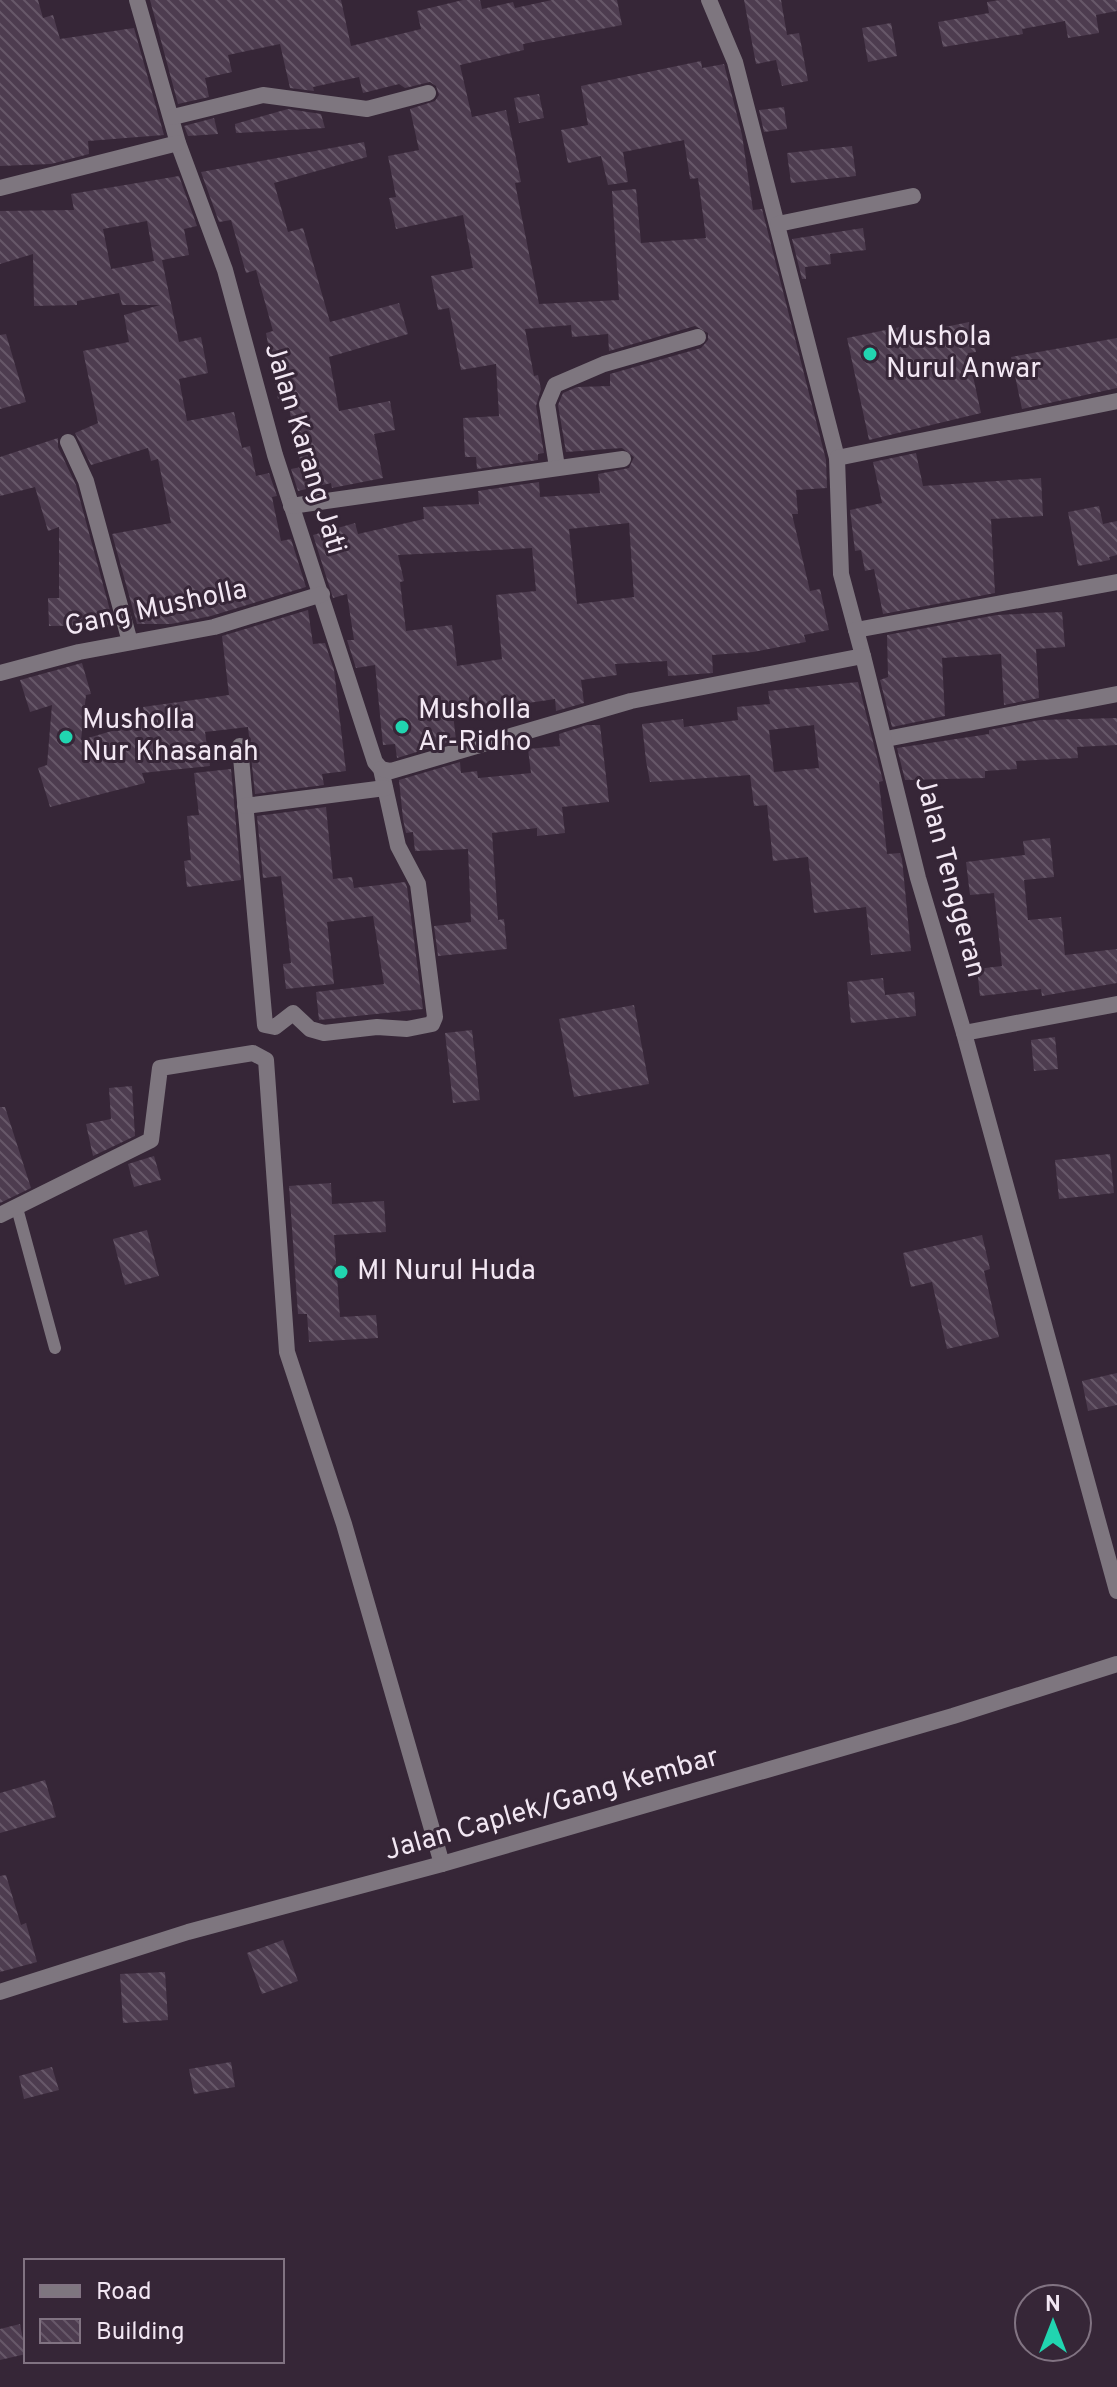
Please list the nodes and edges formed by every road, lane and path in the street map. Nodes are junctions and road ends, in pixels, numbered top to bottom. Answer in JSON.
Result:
{"nodes":[{"id":1,"x":137,"y":0,"type":"edge"},
{"id":2,"x":709,"y":0,"type":"edge"},
{"id":3,"x":428,"y":93,"type":"dead end"},
{"id":4,"x":173,"y":117,"type":"junction"},
{"id":5,"x":178,"y":143,"type":"junction"},
{"id":6,"x":0,"y":188,"type":"edge"},
{"id":7,"x":913,"y":196,"type":"dead end"},
{"id":8,"x":778,"y":224,"type":"junction"},
{"id":9,"x":698,"y":337,"type":"dead end"},
{"id":10,"x":1117,"y":401,"type":"edge"},
{"id":11,"x":68,"y":442,"type":"dead end"},
{"id":12,"x":837,"y":458,"type":"junction"},
{"id":13,"x":623,"y":459,"type":"dead end"},
{"id":14,"x":557,"y":467,"type":"junction"},
{"id":15,"x":291,"y":506,"type":"junction"},
{"id":16,"x":1117,"y":582,"type":"edge"},
{"id":17,"x":322,"y":594,"type":"junction"},
{"id":18,"x":856,"y":630,"type":"junction"},
{"id":19,"x":130,"y":642,"type":"junction"},
{"id":20,"x":863,"y":656,"type":"junction"},
{"id":21,"x":0,"y":673,"type":"edge"},
{"id":22,"x":1117,"y":694,"type":"edge"},
{"id":23,"x":886,"y":739,"type":"junction"},
{"id":24,"x":240,"y":746,"type":"dead end"},
{"id":25,"x":381,"y":769,"type":"junction"},
{"id":26,"x":385,"y":788,"type":"junction"},
{"id":27,"x":245,"y":806,"type":"junction"},
{"id":28,"x":1117,"y":1004,"type":"edge"},
{"id":29,"x":964,"y":1033,"type":"junction"},
{"id":30,"x":17,"y":1208,"type":"junction"},
{"id":31,"x":0,"y":1215,"type":"edge"},
{"id":32,"x":55,"y":1348,"type":"dead end"},
{"id":33,"x":1117,"y":1591,"type":"edge"},
{"id":34,"x":1117,"y":1664,"type":"edge"},
{"id":35,"x":442,"y":1864,"type":"junction"},
{"id":36,"x":0,"y":1992,"type":"edge"}],
"edges":[{"from":1,"to":4,"type":"street","name":"Jalan Karang Jati"},
{"from":2,"to":8,"type":"street","name":"Jalan Tenggeran"},
{"from":3,"to":4,"type":"street"},
{"from":4,"to":5,"type":"street","name":"Jalan Karang Jati"},
{"from":5,"to":6,"type":"street"},
{"from":5,"to":15,"type":"street","name":"Jalan Karang Jati"},
{"from":7,"to":8,"type":"street"},
{"from":8,"to":12,"type":"street","name":"Jalan Tenggeran"},
{"from":9,"to":14,"type":"street"},
{"from":10,"to":12,"type":"street"},
{"from":11,"to":19,"type":"street"},
{"from":12,"to":18,"type":"street","name":"Jalan Tenggeran"},
{"from":13,"to":14,"type":"street"},
{"from":14,"to":15,"type":"street"},
{"from":15,"to":17,"type":"street","name":"Jalan Karang Jati"},
{"from":16,"to":18,"type":"street"},
{"from":17,"to":19,"type":"street","name":"Gang Musholla"},
{"from":17,"to":25,"type":"street","name":"Jalan Karang Jati"},
{"from":18,"to":20,"type":"street","name":"Jalan Tenggeran"},
{"from":19,"to":21,"type":"street","name":"Gang Musholla"},
{"from":20,"to":23,"type":"street","name":"Jalan Tenggeran"},
{"from":20,"to":25,"type":"street"},
{"from":22,"to":23,"type":"street"},
{"from":23,"to":29,"type":"street","name":"Jalan Tenggeran"},
{"from":24,"to":27,"type":"street"},
{"from":25,"to":26,"type":"street","name":"Jalan Karang Jati"},
{"from":26,"to":27,"type":"street"},
{"from":26,"to":27,"type":"street","name":"Jalan Karang Jati"},
{"from":28,"to":29,"type":"street"},
{"from":29,"to":33,"type":"street","name":"Jalan Tenggeran"},
{"from":30,"to":31,"type":"street"},
{"from":30,"to":32,"type":"lane"},
{"from":30,"to":35,"type":"street"},
{"from":34,"to":35,"type":"street","name":"Jalan Caplek/Gang Kembar"},
{"from":35,"to":36,"type":"street","name":"Jalan Caplek/Gang Kembar"}]}
